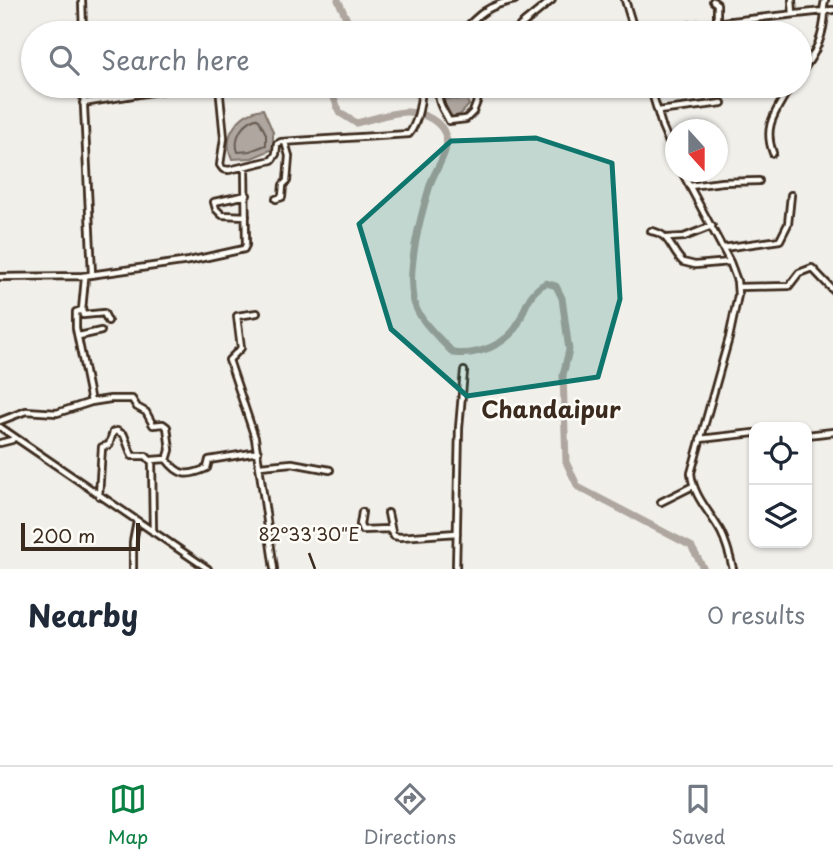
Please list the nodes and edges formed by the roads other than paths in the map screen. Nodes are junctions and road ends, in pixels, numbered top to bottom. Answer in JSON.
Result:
{"nodes":[{"id":1,"x":82,"y":0,"type":"edge"},
{"id":2,"x":515,"y":0,"type":"edge"},
{"id":3,"x":552,"y":0,"type":"edge"},
{"id":4,"x":625,"y":0,"type":"edge"},
{"id":5,"x":792,"y":0,"type":"edge"},
{"id":6,"x":825,"y":0,"type":"edge"},
{"id":7,"x":713,"y":1,"type":"edge"},
{"id":8,"x":833,"y":10,"type":"edge"},
{"id":9,"x":824,"y":11,"type":"junction"},
{"id":10,"x":793,"y":14,"type":"junction"},
{"id":11,"x":83,"y":21,"type":"edge"},
{"id":12,"x":473,"y":21,"type":"edge"},
{"id":13,"x":526,"y":21,"type":"edge"},
{"id":14,"x":631,"y":21,"type":"edge"},
{"id":15,"x":717,"y":21,"type":"edge"},
{"id":16,"x":726,"y":21,"type":"edge"},
{"id":17,"x":812,"y":58,"type":"edge"},
{"id":18,"x":83,"y":98,"type":"edge"},
{"id":19,"x":114,"y":98,"type":"edge"},
{"id":20,"x":220,"y":98,"type":"edge"},
{"id":21,"x":421,"y":98,"type":"edge"},
{"id":22,"x":440,"y":98,"type":"edge"},
{"id":23,"x":478,"y":98,"type":"edge"},
{"id":24,"x":654,"y":98,"type":"edge"},
{"id":25,"x":783,"y":98,"type":"edge"},
{"id":26,"x":83,"y":103,"type":"junction"},
{"id":27,"x":722,"y":103,"type":"dead end"},
{"id":28,"x":658,"y":111,"type":"junction"},
{"id":29,"x":665,"y":130,"type":"edge"},
{"id":30,"x":285,"y":142,"type":"junction"},
{"id":31,"x":773,"y":153,"type":"dead end"},
{"id":32,"x":245,"y":167,"type":"junction"},
{"id":33,"x":759,"y":181,"type":"dead end"},
{"id":34,"x":688,"y":182,"type":"edge"},
{"id":35,"x":690,"y":186,"type":"junction"},
{"id":36,"x":247,"y":195,"type":"junction"},
{"id":37,"x":791,"y":195,"type":"dead end"},
{"id":38,"x":276,"y":199,"type":"dead end"},
{"id":39,"x":246,"y":216,"type":"junction"},
{"id":40,"x":712,"y":226,"type":"junction"},
{"id":41,"x":651,"y":231,"type":"dead end"},
{"id":42,"x":668,"y":238,"type":"junction"},
{"id":43,"x":723,"y":248,"type":"junction"},
{"id":44,"x":730,"y":262,"type":"junction"},
{"id":45,"x":92,"y":274,"type":"junction"},
{"id":46,"x":83,"y":276,"type":"junction"},
{"id":47,"x":0,"y":277,"type":"edge"},
{"id":48,"x":738,"y":287,"type":"junction"},
{"id":49,"x":833,"y":290,"type":"edge"},
{"id":50,"x":82,"y":310,"type":"junction"},
{"id":51,"x":257,"y":313,"type":"dead end"},
{"id":52,"x":108,"y":321,"type":"dead end"},
{"id":53,"x":101,"y":331,"type":"dead end"},
{"id":54,"x":79,"y":336,"type":"junction"},
{"id":55,"x":464,"y":371,"type":"dead end"},
{"id":56,"x":90,"y":402,"type":"junction"},
{"id":57,"x":0,"y":424,"type":"edge"},
{"id":58,"x":833,"y":432,"type":"edge"},
{"id":59,"x":749,"y":434,"type":"edge"},
{"id":60,"x":812,"y":434,"type":"edge"},
{"id":61,"x":13,"y":438,"type":"junction"},
{"id":62,"x":700,"y":439,"type":"junction"},
{"id":63,"x":0,"y":443,"type":"edge"},
{"id":64,"x":258,"y":452,"type":"junction"},
{"id":65,"x":151,"y":460,"type":"junction"},
{"id":66,"x":167,"y":460,"type":"junction"},
{"id":67,"x":260,"y":466,"type":"junction"},
{"id":68,"x":330,"y":470,"type":"dead end"},
{"id":69,"x":693,"y":486,"type":"junction"},
{"id":70,"x":100,"y":496,"type":"junction"},
{"id":71,"x":661,"y":502,"type":"dead end"},
{"id":72,"x":362,"y":512,"type":"dead end"},
{"id":73,"x":388,"y":513,"type":"dead end"},
{"id":74,"x":136,"y":523,"type":"junction"},
{"id":75,"x":153,"y":532,"type":"junction"},
{"id":76,"x":392,"y":533,"type":"junction"},
{"id":77,"x":457,"y":533,"type":"junction"},
{"id":78,"x":133,"y":569,"type":"edge"},
{"id":79,"x":208,"y":569,"type":"edge"},
{"id":80,"x":274,"y":569,"type":"edge"},
{"id":81,"x":456,"y":569,"type":"edge"},
{"id":82,"x":733,"y":569,"type":"edge"}],
"edges":[{"from":1,"to":11,"type":"street"},
{"from":2,"to":12,"type":"street"},
{"from":3,"to":13,"type":"street"},
{"from":4,"to":14,"type":"street"},
{"from":5,"to":10,"type":"street"},
{"from":6,"to":9,"type":"street"},
{"from":7,"to":15,"type":"street"},
{"from":8,"to":9,"type":"street"},
{"from":9,"to":10,"type":"street"},
{"from":9,"to":17,"type":"street"},
{"from":10,"to":16,"type":"street"},
{"from":18,"to":26,"type":"street"},
{"from":19,"to":26,"type":"street"},
{"from":20,"to":32,"type":"street"},
{"from":21,"to":30,"type":"street"},
{"from":22,"to":23,"type":"street"},
{"from":24,"to":28,"type":"street"},
{"from":25,"to":31,"type":"street"},
{"from":26,"to":45,"type":"street"},
{"from":27,"to":28,"type":"street"},
{"from":28,"to":29,"type":"street"},
{"from":30,"to":32,"type":"street"},
{"from":30,"to":38,"type":"street"},
{"from":32,"to":36,"type":"street"},
{"from":33,"to":35,"type":"street"},
{"from":34,"to":35,"type":"street"},
{"from":35,"to":40,"type":"street"},
{"from":36,"to":39,"type":"street"},
{"from":36,"to":39,"type":"street"},
{"from":37,"to":43,"type":"street"},
{"from":39,"to":45,"type":"street"},
{"from":40,"to":42,"type":"street"},
{"from":40,"to":43,"type":"street"},
{"from":41,"to":42,"type":"street"},
{"from":42,"to":44,"type":"street"},
{"from":43,"to":44,"type":"street"},
{"from":44,"to":48,"type":"street"},
{"from":45,"to":46,"type":"street"},
{"from":46,"to":47,"type":"street"},
{"from":46,"to":50,"type":"street"},
{"from":48,"to":49,"type":"street"},
{"from":48,"to":62,"type":"street"},
{"from":50,"to":52,"type":"street"},
{"from":50,"to":54,"type":"street"},
{"from":51,"to":64,"type":"street"},
{"from":53,"to":54,"type":"street"},
{"from":54,"to":56,"type":"street"},
{"from":55,"to":77,"type":"street"},
{"from":56,"to":57,"type":"street"},
{"from":56,"to":66,"type":"street"},
{"from":57,"to":61,"type":"street"},
{"from":58,"to":60,"type":"street"},
{"from":59,"to":62,"type":"street"},
{"from":61,"to":63,"type":"street"},
{"from":61,"to":70,"type":"street"},
{"from":62,"to":69,"type":"street"},
{"from":64,"to":66,"type":"street"},
{"from":64,"to":67,"type":"street"},
{"from":65,"to":66,"type":"street"},
{"from":65,"to":70,"type":"street"},
{"from":65,"to":75,"type":"street"},
{"from":67,"to":68,"type":"street"},
{"from":67,"to":80,"type":"street"},
{"from":69,"to":71,"type":"street"},
{"from":69,"to":82,"type":"street"},
{"from":70,"to":74,"type":"street"},
{"from":72,"to":76,"type":"street"},
{"from":73,"to":76,"type":"street"},
{"from":74,"to":75,"type":"street"},
{"from":74,"to":78,"type":"street"},
{"from":75,"to":79,"type":"street"},
{"from":76,"to":77,"type":"street"},
{"from":77,"to":81,"type":"street"}]}
